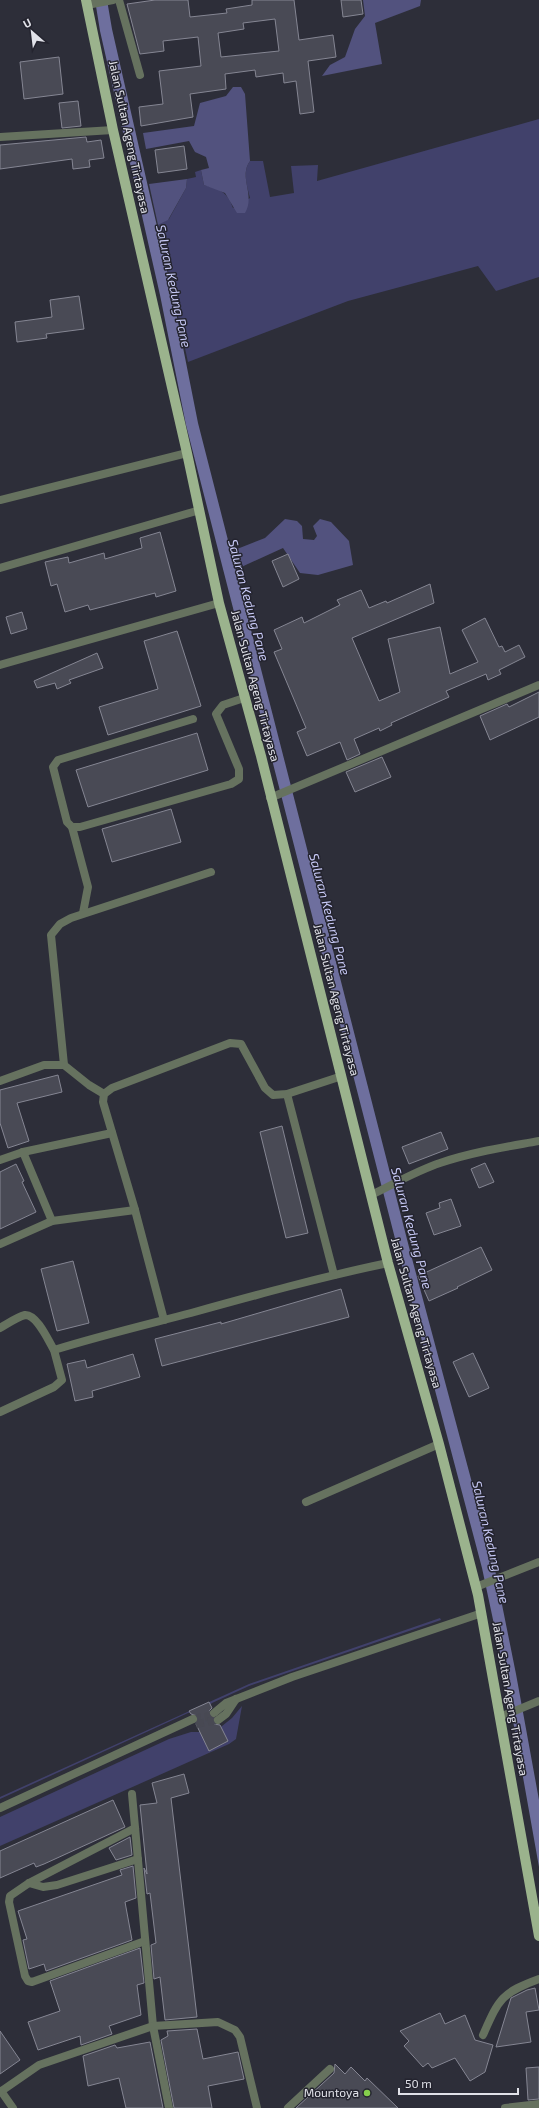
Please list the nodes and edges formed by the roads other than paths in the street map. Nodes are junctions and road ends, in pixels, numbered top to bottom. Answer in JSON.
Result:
{"nodes":[{"id":1,"x":112,"y":0,"type":"edge"},
{"id":2,"x":119,"y":0,"type":"edge"},
{"id":3,"x":88,"y":3,"type":"edge"},
{"id":4,"x":140,"y":75,"type":"dead end"},
{"id":5,"x":113,"y":130,"type":"junction"},
{"id":6,"x":0,"y":137,"type":"edge"},
{"id":7,"x":187,"y":453,"type":"junction"},
{"id":8,"x":0,"y":500,"type":"edge"},
{"id":9,"x":200,"y":510,"type":"junction"},
{"id":10,"x":0,"y":568,"type":"edge"},
{"id":11,"x":219,"y":603,"type":"junction"},
{"id":12,"x":0,"y":665,"type":"edge"},
{"id":13,"x":539,"y":685,"type":"edge"},
{"id":14,"x":244,"y":698,"type":"junction"},
{"id":15,"x":193,"y":719,"type":"dead end"},
{"id":16,"x":273,"y":796,"type":"junction"},
{"id":17,"x":72,"y":827,"type":"junction"},
{"id":18,"x":211,"y":872,"type":"dead end"},
{"id":19,"x":83,"y":913,"type":"junction"},
{"id":20,"x":64,"y":1065,"type":"junction"},
{"id":21,"x":342,"y":1076,"type":"junction"},
{"id":22,"x":0,"y":1081,"type":"edge"},
{"id":23,"x":104,"y":1094,"type":"junction"},
{"id":24,"x":287,"y":1094,"type":"junction"},
{"id":25,"x":112,"y":1133,"type":"junction"},
{"id":26,"x":539,"y":1141,"type":"edge"},
{"id":27,"x":24,"y":1152,"type":"junction"},
{"id":28,"x":0,"y":1160,"type":"edge"},
{"id":29,"x":375,"y":1193,"type":"junction"},
{"id":30,"x":135,"y":1210,"type":"junction"},
{"id":31,"x":52,"y":1221,"type":"junction"},
{"id":32,"x":0,"y":1244,"type":"edge"},
{"id":33,"x":388,"y":1263,"type":"junction"},
{"id":34,"x":334,"y":1275,"type":"junction"},
{"id":35,"x":164,"y":1320,"type":"junction"},
{"id":36,"x":0,"y":1328,"type":"edge"},
{"id":37,"x":54,"y":1350,"type":"junction"},
{"id":38,"x":0,"y":1412,"type":"edge"},
{"id":39,"x":439,"y":1444,"type":"junction"},
{"id":40,"x":306,"y":1502,"type":"dead end"},
{"id":41,"x":539,"y":1562,"type":"edge"},
{"id":42,"x":480,"y":1586,"type":"junction"},
{"id":43,"x":482,"y":1614,"type":"junction"},
{"id":44,"x":237,"y":1699,"type":"junction"},
{"id":45,"x":539,"y":1701,"type":"edge"},
{"id":46,"x":214,"y":1712,"type":"tunnel mouth"},
{"id":47,"x":503,"y":1716,"type":"junction"},
{"id":48,"x":218,"y":1720,"type":"tunnel mouth"},
{"id":49,"x":195,"y":1721,"type":"tunnel mouth"},
{"id":50,"x":132,"y":1794,"type":"dead end"},
{"id":51,"x":0,"y":1808,"type":"edge"},
{"id":52,"x":135,"y":1828,"type":"junction"},
{"id":53,"x":138,"y":1859,"type":"junction"},
{"id":54,"x":29,"y":1883,"type":"junction"},
{"id":55,"x":539,"y":1936,"type":"edge"},
{"id":56,"x":145,"y":1941,"type":"junction"},
{"id":57,"x":539,"y":1979,"type":"edge"},
{"id":58,"x":153,"y":2026,"type":"junction"},
{"id":59,"x":483,"y":2035,"type":"dead end"},
{"id":60,"x":330,"y":2069,"type":"dead end"},
{"id":61,"x":1,"y":2092,"type":"edge"},
{"id":62,"x":539,"y":2104,"type":"edge"},
{"id":63,"x":13,"y":2108,"type":"edge"},
{"id":64,"x":169,"y":2108,"type":"edge"},
{"id":65,"x":257,"y":2108,"type":"edge"},
{"id":66,"x":288,"y":2108,"type":"edge"},
{"id":67,"x":505,"y":2108,"type":"edge"}],
"edges":[{"from":1,"to":3,"type":"street"},
{"from":2,"to":4,"type":"street"},
{"from":3,"to":5,"type":"main road","name":"Jalan Sultan Ageng Tirtayasa"},
{"from":5,"to":6,"type":"street"},
{"from":5,"to":7,"type":"main road","name":"Jalan Sultan Ageng Tirtayasa"},
{"from":7,"to":8,"type":"street"},
{"from":7,"to":9,"type":"main road","name":"Jalan Sultan Ageng Tirtayasa"},
{"from":9,"to":10,"type":"street"},
{"from":9,"to":11,"type":"main road","name":"Jalan Sultan Ageng Tirtayasa"},
{"from":11,"to":12,"type":"street"},
{"from":11,"to":14,"type":"main road","name":"Jalan Sultan Ageng Tirtayasa"},
{"from":13,"to":16,"type":"street"},
{"from":14,"to":16,"type":"main road","name":"Jalan Sultan Ageng Tirtayasa"},
{"from":14,"to":17,"type":"street"},
{"from":15,"to":17,"type":"street"},
{"from":16,"to":21,"type":"main road","name":"Jalan Sultan Ageng Tirtayasa"},
{"from":17,"to":19,"type":"street"},
{"from":18,"to":19,"type":"street"},
{"from":19,"to":20,"type":"street"},
{"from":20,"to":22,"type":"street"},
{"from":20,"to":23,"type":"street"},
{"from":21,"to":24,"type":"street"},
{"from":21,"to":29,"type":"main road","name":"Jalan Sultan Ageng Tirtayasa"},
{"from":23,"to":24,"type":"street"},
{"from":23,"to":25,"type":"street"},
{"from":24,"to":34,"type":"street"},
{"from":25,"to":27,"type":"street"},
{"from":25,"to":30,"type":"street"},
{"from":26,"to":29,"type":"street"},
{"from":27,"to":28,"type":"street"},
{"from":27,"to":31,"type":"street"},
{"from":29,"to":33,"type":"main road","name":"Jalan Sultan Ageng Tirtayasa"},
{"from":30,"to":31,"type":"street"},
{"from":30,"to":35,"type":"street"},
{"from":31,"to":32,"type":"street"},
{"from":33,"to":34,"type":"street"},
{"from":33,"to":39,"type":"main road","name":"Jalan Sultan Ageng Tirtayasa"},
{"from":34,"to":35,"type":"street"},
{"from":35,"to":37,"type":"street"},
{"from":36,"to":37,"type":"street"},
{"from":37,"to":38,"type":"street"},
{"from":39,"to":40,"type":"street"},
{"from":39,"to":42,"type":"main road","name":"Jalan Sultan Ageng Tirtayasa"},
{"from":41,"to":42,"type":"street"},
{"from":42,"to":43,"type":"main road","name":"Jalan Sultan Ageng Tirtayasa"},
{"from":43,"to":44,"type":"street"},
{"from":43,"to":47,"type":"main road","name":"Jalan Sultan Ageng Tirtayasa"},
{"from":44,"to":46,"type":"street"},
{"from":44,"to":48,"type":"street"},
{"from":45,"to":47,"type":"street"},
{"from":47,"to":55,"type":"main road","name":"Jalan Sultan Ageng Tirtayasa"},
{"from":49,"to":51,"type":"street"},
{"from":50,"to":52,"type":"street"},
{"from":52,"to":53,"type":"street"},
{"from":52,"to":54,"type":"street"},
{"from":53,"to":54,"type":"street"},
{"from":53,"to":56,"type":"street"},
{"from":54,"to":56,"type":"street"},
{"from":56,"to":58,"type":"street"},
{"from":57,"to":59,"type":"street"},
{"from":58,"to":61,"type":"street"},
{"from":58,"to":64,"type":"street"},
{"from":58,"to":65,"type":"street"},
{"from":60,"to":66,"type":"street"},
{"from":61,"to":63,"type":"street"},
{"from":62,"to":67,"type":"street"}]}
